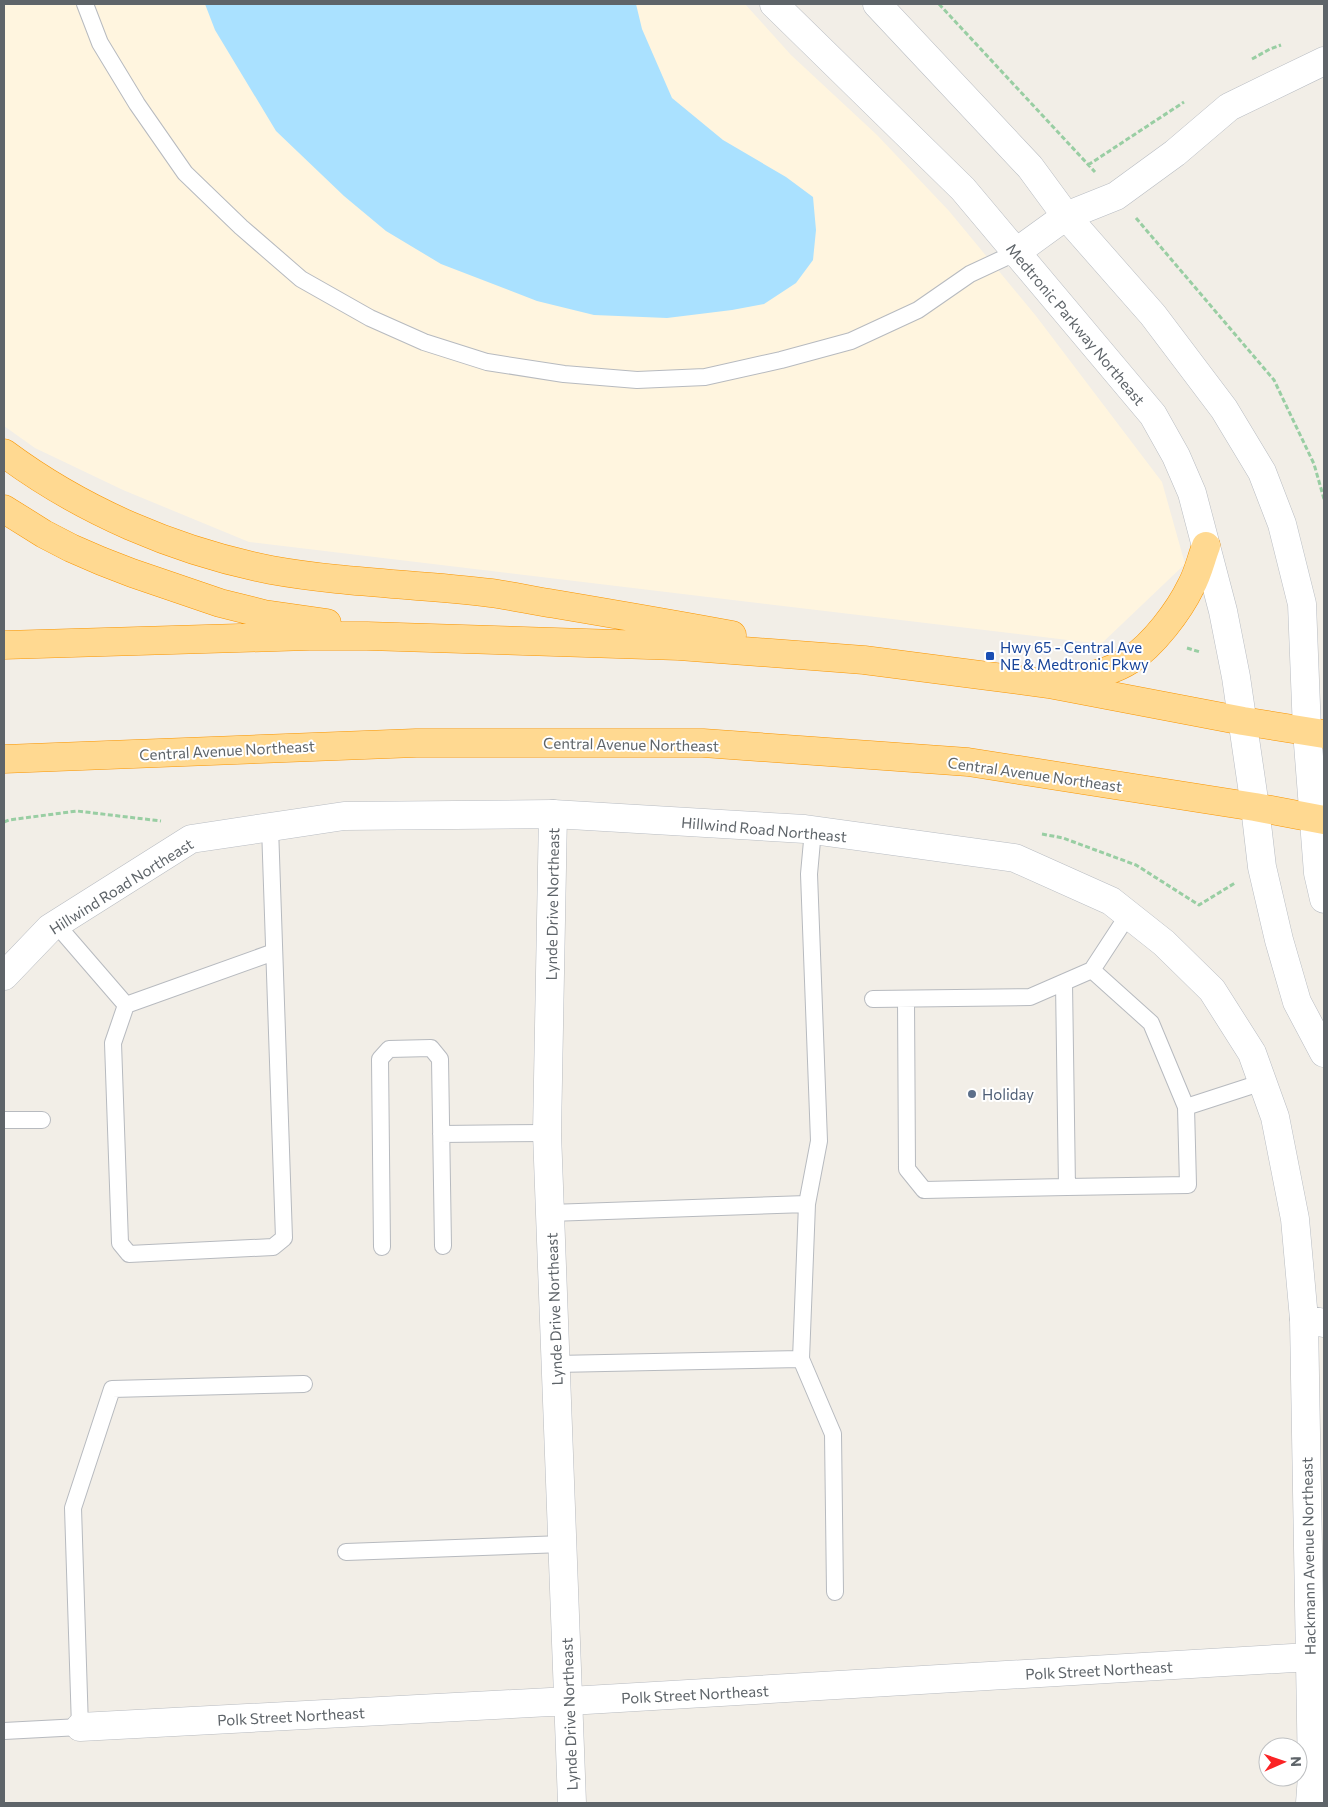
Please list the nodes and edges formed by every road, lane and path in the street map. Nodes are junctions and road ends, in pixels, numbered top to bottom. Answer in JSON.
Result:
{"nodes":[{"id":1,"x":86,"y":4,"type":"edge"},
{"id":2,"x":774,"y":4,"type":"edge"},
{"id":3,"x":877,"y":4,"type":"edge"},
{"id":4,"x":939,"y":4,"type":"edge"},
{"id":5,"x":1324,"y":61,"type":"edge"},
{"id":6,"x":1116,"y":196,"type":"junction"},
{"id":7,"x":1066,"y":216,"type":"junction"},
{"id":8,"x":1015,"y":253,"type":"junction"},
{"id":9,"x":4,"y":453,"type":"edge"},
{"id":10,"x":1324,"y":499,"type":"edge"},
{"id":11,"x":4,"y":509,"type":"edge"},
{"id":12,"x":1206,"y":546,"type":"junction"},
{"id":13,"x":424,"y":639,"type":"junction"},
{"id":14,"x":1182,"y":644,"type":"dead end"},
{"id":15,"x":4,"y":646,"type":"edge"},
{"id":16,"x":1202,"y":653,"type":"dead end"},
{"id":17,"x":864,"y":660,"type":"junction"},
{"id":18,"x":1057,"y":685,"type":"junction"},
{"id":19,"x":1244,"y":721,"type":"junction"},
{"id":20,"x":1316,"y":732,"type":"edge"},
{"id":21,"x":4,"y":759,"type":"edge"},
{"id":22,"x":1255,"y":807,"type":"junction"},
{"id":23,"x":554,"y":814,"type":"junction"},
{"id":24,"x":1319,"y":819,"type":"edge"},
{"id":25,"x":270,"y":827,"type":"junction"},
{"id":26,"x":813,"y":830,"type":"junction"},
{"id":27,"x":1324,"y":899,"type":"edge"},
{"id":28,"x":1128,"y":914,"type":"junction"},
{"id":29,"x":56,"y":924,"type":"junction"},
{"id":30,"x":274,"y":952,"type":"junction"},
{"id":31,"x":1092,"y":970,"type":"junction"},
{"id":32,"x":4,"y":976,"type":"edge"},
{"id":33,"x":1064,"y":983,"type":"junction"},
{"id":34,"x":906,"y":998,"type":"junction"},
{"id":35,"x":873,"y":999,"type":"dead end"},
{"id":36,"x":126,"y":1004,"type":"junction"},
{"id":37,"x":1324,"y":1053,"type":"edge"},
{"id":38,"x":1263,"y":1082,"type":"junction"},
{"id":39,"x":1186,"y":1107,"type":"junction"},
{"id":40,"x":4,"y":1120,"type":"edge"},
{"id":41,"x":42,"y":1120,"type":"dead end"},
{"id":42,"x":547,"y":1133,"type":"junction"},
{"id":43,"x":441,"y":1134,"type":"junction"},
{"id":44,"x":1067,"y":1187,"type":"junction"},
{"id":45,"x":807,"y":1204,"type":"junction"},
{"id":46,"x":550,"y":1213,"type":"junction"},
{"id":47,"x":443,"y":1246,"type":"dead end"},
{"id":48,"x":382,"y":1247,"type":"dead end"},
{"id":49,"x":1314,"y":1321,"type":"edge"},
{"id":50,"x":801,"y":1359,"type":"junction"},
{"id":51,"x":556,"y":1364,"type":"junction"},
{"id":52,"x":304,"y":1384,"type":"dead end"},
{"id":53,"x":562,"y":1544,"type":"junction"},
{"id":54,"x":346,"y":1552,"type":"dead end"},
{"id":55,"x":835,"y":1592,"type":"dead end"},
{"id":56,"x":1310,"y":1658,"type":"junction"},
{"id":57,"x":569,"y":1701,"type":"junction"},
{"id":58,"x":80,"y":1727,"type":"junction"},
{"id":59,"x":4,"y":1731,"type":"edge"},
{"id":60,"x":1318,"y":1782,"type":"edge"},
{"id":61,"x":572,"y":1803,"type":"edge"},
{"id":62,"x":1310,"y":1803,"type":"edge"}],
"edges":[{"from":1,"to":8,"type":"lane"},
{"from":2,"to":8,"type":"street","name":"Medtronic Parkway Northeast"},
{"from":3,"to":7,"type":"street"},
{"from":4,"to":6,"type":"path"},
{"from":5,"to":6,"type":"street"},
{"from":6,"to":7,"type":"street"},
{"from":6,"to":10,"type":"path"},
{"from":7,"to":8,"type":"street"},
{"from":7,"to":20,"type":"street"},
{"from":8,"to":12,"type":"street","name":"Medtronic Parkway Northeast"},
{"from":9,"to":17,"type":"highway"},
{"from":11,"to":13,"type":"highway"},
{"from":12,"to":18,"type":"highway"},
{"from":12,"to":19,"type":"street","name":"Medtronic Parkway Northeast"},
{"from":13,"to":15,"type":"highway"},
{"from":13,"to":17,"type":"highway"},
{"from":14,"to":16,"type":"path"},
{"from":17,"to":18,"type":"highway"},
{"from":18,"to":19,"type":"highway"},
{"from":19,"to":20,"type":"highway"},
{"from":19,"to":22,"type":"street"},
{"from":20,"to":24,"type":"street"},
{"from":21,"to":22,"type":"highway","name":"Central Avenue Northeast"},
{"from":22,"to":24,"type":"highway","name":"Central Avenue Northeast"},
{"from":22,"to":37,"type":"street"},
{"from":23,"to":25,"type":"street","name":"Hillwind Road Northeast"},
{"from":23,"to":26,"type":"street","name":"Hillwind Road Northeast"},
{"from":23,"to":42,"type":"street","name":"Lynde Drive Northeast"},
{"from":24,"to":27,"type":"street"},
{"from":25,"to":29,"type":"street","name":"Hillwind Road Northeast"},
{"from":25,"to":30,"type":"lane"},
{"from":26,"to":28,"type":"street","name":"Hillwind Road Northeast"},
{"from":26,"to":45,"type":"lane"},
{"from":28,"to":31,"type":"lane"},
{"from":28,"to":38,"type":"street","name":"Hillwind Road Northeast"},
{"from":29,"to":32,"type":"street","name":"Hillwind Road Northeast"},
{"from":29,"to":36,"type":"lane"},
{"from":30,"to":36,"type":"lane"},
{"from":30,"to":36,"type":"lane"},
{"from":31,"to":33,"type":"lane"},
{"from":31,"to":39,"type":"lane"},
{"from":33,"to":34,"type":"lane"},
{"from":33,"to":44,"type":"lane"},
{"from":34,"to":35,"type":"lane"},
{"from":34,"to":44,"type":"lane"},
{"from":38,"to":39,"type":"lane"},
{"from":38,"to":49,"type":"street","name":"Hillwind Road Northeast"},
{"from":39,"to":44,"type":"lane"},
{"from":40,"to":41,"type":"lane"},
{"from":42,"to":43,"type":"lane"},
{"from":42,"to":46,"type":"street","name":"Lynde Drive Northeast"},
{"from":43,"to":47,"type":"lane"},
{"from":43,"to":48,"type":"lane"},
{"from":45,"to":46,"type":"lane"},
{"from":45,"to":50,"type":"lane"},
{"from":46,"to":51,"type":"street","name":"Lynde Drive Northeast"},
{"from":49,"to":56,"type":"street","name":"Hackmann Avenue Northeast"},
{"from":50,"to":51,"type":"lane"},
{"from":50,"to":55,"type":"lane"},
{"from":51,"to":53,"type":"street","name":"Lynde Drive Northeast"},
{"from":52,"to":58,"type":"lane"},
{"from":53,"to":54,"type":"lane"},
{"from":53,"to":57,"type":"street","name":"Lynde Drive Northeast"},
{"from":56,"to":57,"type":"street","name":"Polk Street Northeast"},
{"from":56,"to":60,"type":"street","name":"Hackmann Avenue Northeast"},
{"from":57,"to":58,"type":"street","name":"Polk Street Northeast"},
{"from":57,"to":61,"type":"street","name":"Lynde Drive Northeast"},
{"from":58,"to":59,"type":"lane"},
{"from":60,"to":62,"type":"street","name":"Hackmann Avenue Northeast"}]}
